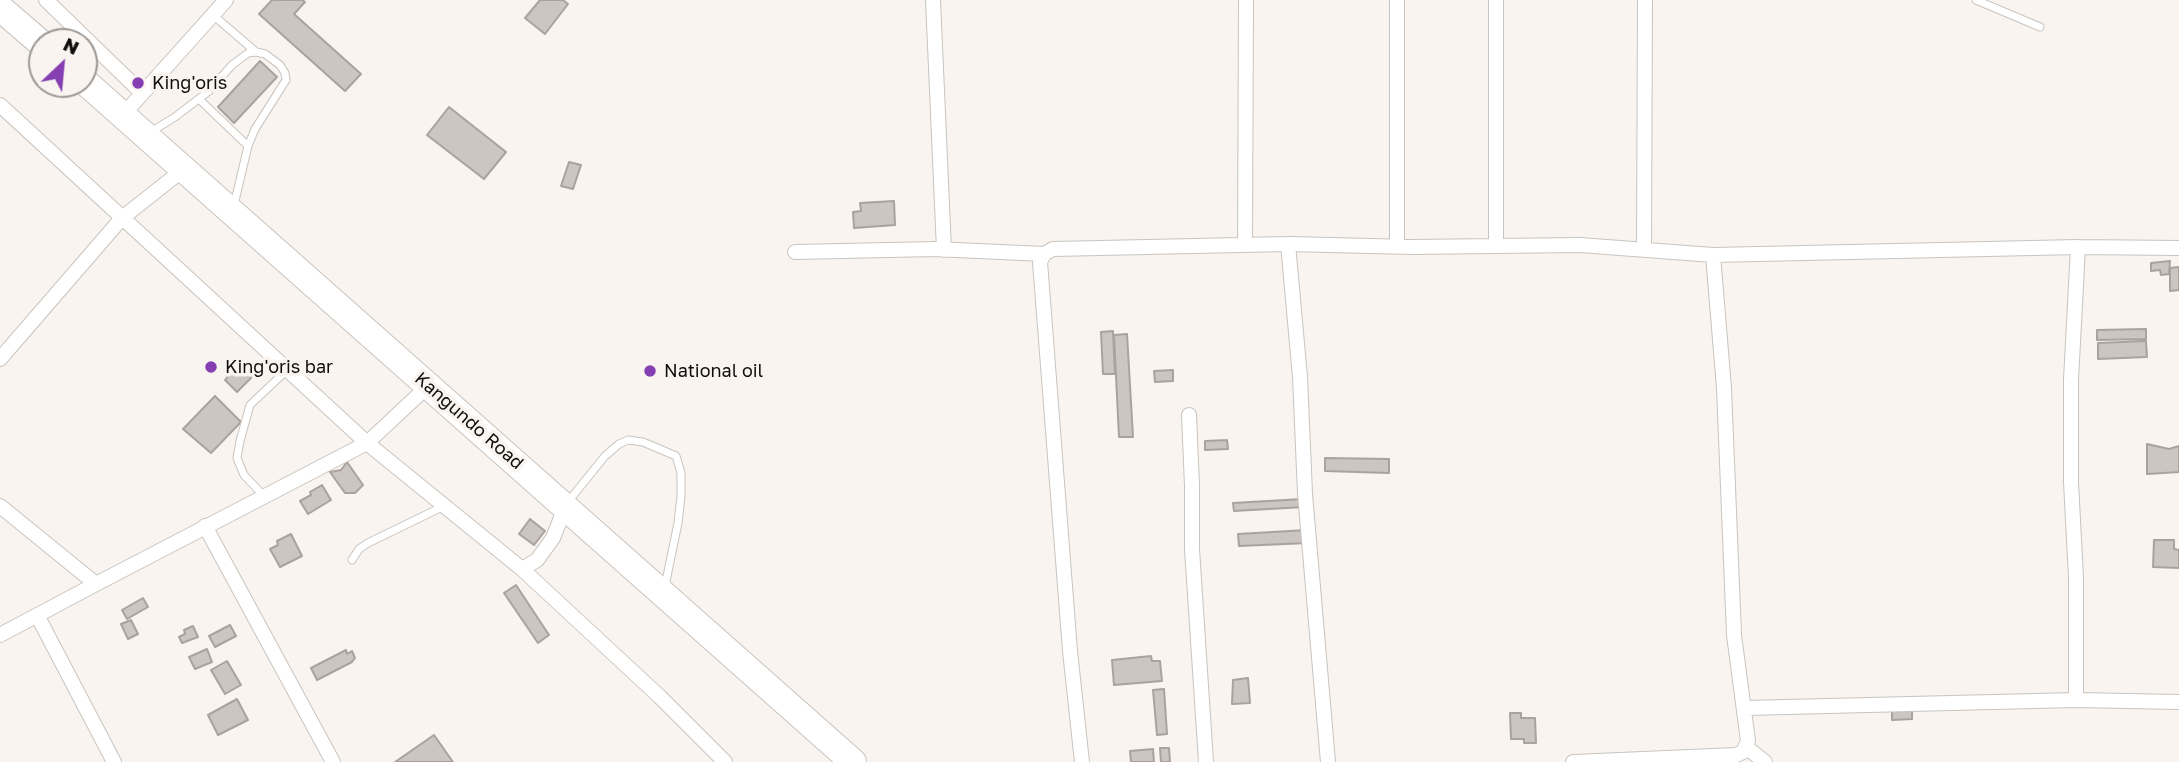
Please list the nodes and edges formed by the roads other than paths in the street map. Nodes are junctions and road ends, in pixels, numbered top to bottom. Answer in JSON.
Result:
{"nodes":[{"id":1,"x":46,"y":0,"type":"edge"},
{"id":2,"x":226,"y":0,"type":"edge"},
{"id":3,"x":933,"y":0,"type":"edge"},
{"id":4,"x":1246,"y":0,"type":"edge"},
{"id":5,"x":1397,"y":0,"type":"edge"},
{"id":6,"x":1496,"y":0,"type":"edge"},
{"id":7,"x":1645,"y":0,"type":"edge"},
{"id":8,"x":1976,"y":0,"type":"edge"},
{"id":9,"x":0,"y":8,"type":"edge"},
{"id":10,"x":213,"y":15,"type":"junction"},
{"id":11,"x":2040,"y":27,"type":"dead end"},
{"id":12,"x":28,"y":32,"type":"edge"},
{"id":13,"x":256,"y":52,"type":"junction"},
{"id":14,"x":98,"y":93,"type":"edge"},
{"id":15,"x":142,"y":93,"type":"junction"},
{"id":16,"x":199,"y":99,"type":"junction"},
{"id":17,"x":0,"y":106,"type":"edge"},
{"id":18,"x":123,"y":115,"type":"junction"},
{"id":19,"x":146,"y":135,"type":"junction"},
{"id":20,"x":248,"y":146,"type":"junction"},
{"id":21,"x":184,"y":169,"type":"junction"},
{"id":22,"x":232,"y":211,"type":"junction"},
{"id":23,"x":122,"y":218,"type":"junction"},
{"id":24,"x":1288,"y":244,"type":"junction"},
{"id":25,"x":1245,"y":245,"type":"junction"},
{"id":26,"x":1397,"y":246,"type":"junction"},
{"id":27,"x":1496,"y":246,"type":"junction"},
{"id":28,"x":2078,"y":247,"type":"junction"},
{"id":29,"x":2179,"y":248,"type":"edge"},
{"id":30,"x":944,"y":250,"type":"junction"},
{"id":31,"x":1644,"y":250,"type":"junction"},
{"id":32,"x":795,"y":252,"type":"dead end"},
{"id":33,"x":1044,"y":254,"type":"junction"},
{"id":34,"x":1713,"y":255,"type":"junction"},
{"id":35,"x":0,"y":359,"type":"edge"},
{"id":36,"x":287,"y":369,"type":"junction"},
{"id":37,"x":428,"y":386,"type":"junction"},
{"id":38,"x":1189,"y":415,"type":"dead end"},
{"id":39,"x":367,"y":443,"type":"junction"},
{"id":40,"x":264,"y":496,"type":"junction"},
{"id":41,"x":566,"y":505,"type":"junction"},
{"id":42,"x":0,"y":506,"type":"edge"},
{"id":43,"x":445,"y":506,"type":"junction"},
{"id":44,"x":205,"y":526,"type":"junction"},
{"id":45,"x":352,"y":560,"type":"dead end"},
{"id":46,"x":522,"y":569,"type":"junction"},
{"id":47,"x":96,"y":584,"type":"junction"},
{"id":48,"x":663,"y":593,"type":"junction"},
{"id":49,"x":37,"y":615,"type":"junction"},
{"id":50,"x":0,"y":635,"type":"edge"},
{"id":51,"x":2076,"y":700,"type":"junction"},
{"id":52,"x":2179,"y":702,"type":"edge"},
{"id":53,"x":1744,"y":708,"type":"junction"},
{"id":54,"x":1746,"y":747,"type":"junction"},
{"id":55,"x":114,"y":762,"type":"edge"},
{"id":56,"x":333,"y":762,"type":"edge"},
{"id":57,"x":725,"y":762,"type":"edge"},
{"id":58,"x":853,"y":762,"type":"edge"},
{"id":59,"x":1082,"y":762,"type":"edge"},
{"id":60,"x":1206,"y":762,"type":"edge"},
{"id":61,"x":1328,"y":762,"type":"edge"},
{"id":62,"x":1573,"y":762,"type":"edge"},
{"id":63,"x":1765,"y":762,"type":"edge"}],
"edges":[{"from":1,"to":15,"type":"street"},
{"from":2,"to":10,"type":"street"},
{"from":3,"to":30,"type":"street"},
{"from":4,"to":25,"type":"street"},
{"from":5,"to":26,"type":"street"},
{"from":6,"to":27,"type":"street"},
{"from":7,"to":31,"type":"street"},
{"from":8,"to":11,"type":"lane"},
{"from":9,"to":12,"type":"highway"},
{"from":10,"to":13,"type":"lane"},
{"from":10,"to":15,"type":"street"},
{"from":13,"to":16,"type":"lane"},
{"from":13,"to":20,"type":"lane"},
{"from":14,"to":18,"type":"highway","name":"Kangundo Road"},
{"from":15,"to":18,"type":"street"},
{"from":16,"to":19,"type":"lane"},
{"from":16,"to":20,"type":"lane"},
{"from":17,"to":23,"type":"street"},
{"from":18,"to":19,"type":"highway","name":"Kangundo Road"},
{"from":19,"to":21,"type":"highway","name":"Kangundo Road"},
{"from":20,"to":22,"type":"lane"},
{"from":21,"to":22,"type":"highway","name":"Kangundo Road"},
{"from":21,"to":23,"type":"street"},
{"from":22,"to":37,"type":"highway","name":"Kangundo Road"},
{"from":23,"to":35,"type":"street"},
{"from":23,"to":36,"type":"street"},
{"from":24,"to":25,"type":"street"},
{"from":24,"to":26,"type":"street"},
{"from":24,"to":61,"type":"street"},
{"from":25,"to":33,"type":"street"},
{"from":26,"to":27,"type":"street"},
{"from":27,"to":31,"type":"street"},
{"from":28,"to":29,"type":"street"},
{"from":28,"to":34,"type":"street"},
{"from":28,"to":51,"type":"street"},
{"from":30,"to":32,"type":"street"},
{"from":30,"to":33,"type":"street"},
{"from":31,"to":34,"type":"street"},
{"from":33,"to":59,"type":"street"},
{"from":34,"to":53,"type":"street"},
{"from":36,"to":39,"type":"street"},
{"from":36,"to":40,"type":"lane"},
{"from":37,"to":39,"type":"street"},
{"from":37,"to":41,"type":"highway","name":"Kangundo Road"},
{"from":38,"to":60,"type":"street"},
{"from":39,"to":40,"type":"street"},
{"from":39,"to":43,"type":"street"},
{"from":40,"to":44,"type":"street"},
{"from":41,"to":46,"type":"street"},
{"from":41,"to":48,"type":"highway","name":"Kangundo Road"},
{"from":41,"to":48,"type":"lane"},
{"from":42,"to":47,"type":"street"},
{"from":43,"to":45,"type":"lane"},
{"from":43,"to":46,"type":"street"},
{"from":44,"to":47,"type":"street"},
{"from":44,"to":56,"type":"street"},
{"from":46,"to":57,"type":"street"},
{"from":47,"to":49,"type":"street"},
{"from":48,"to":58,"type":"highway","name":"Kangundo Road"},
{"from":49,"to":50,"type":"street"},
{"from":49,"to":55,"type":"street"},
{"from":51,"to":52,"type":"street"},
{"from":51,"to":53,"type":"street"},
{"from":53,"to":54,"type":"street"},
{"from":54,"to":62,"type":"street"},
{"from":54,"to":63,"type":"street"}]}
